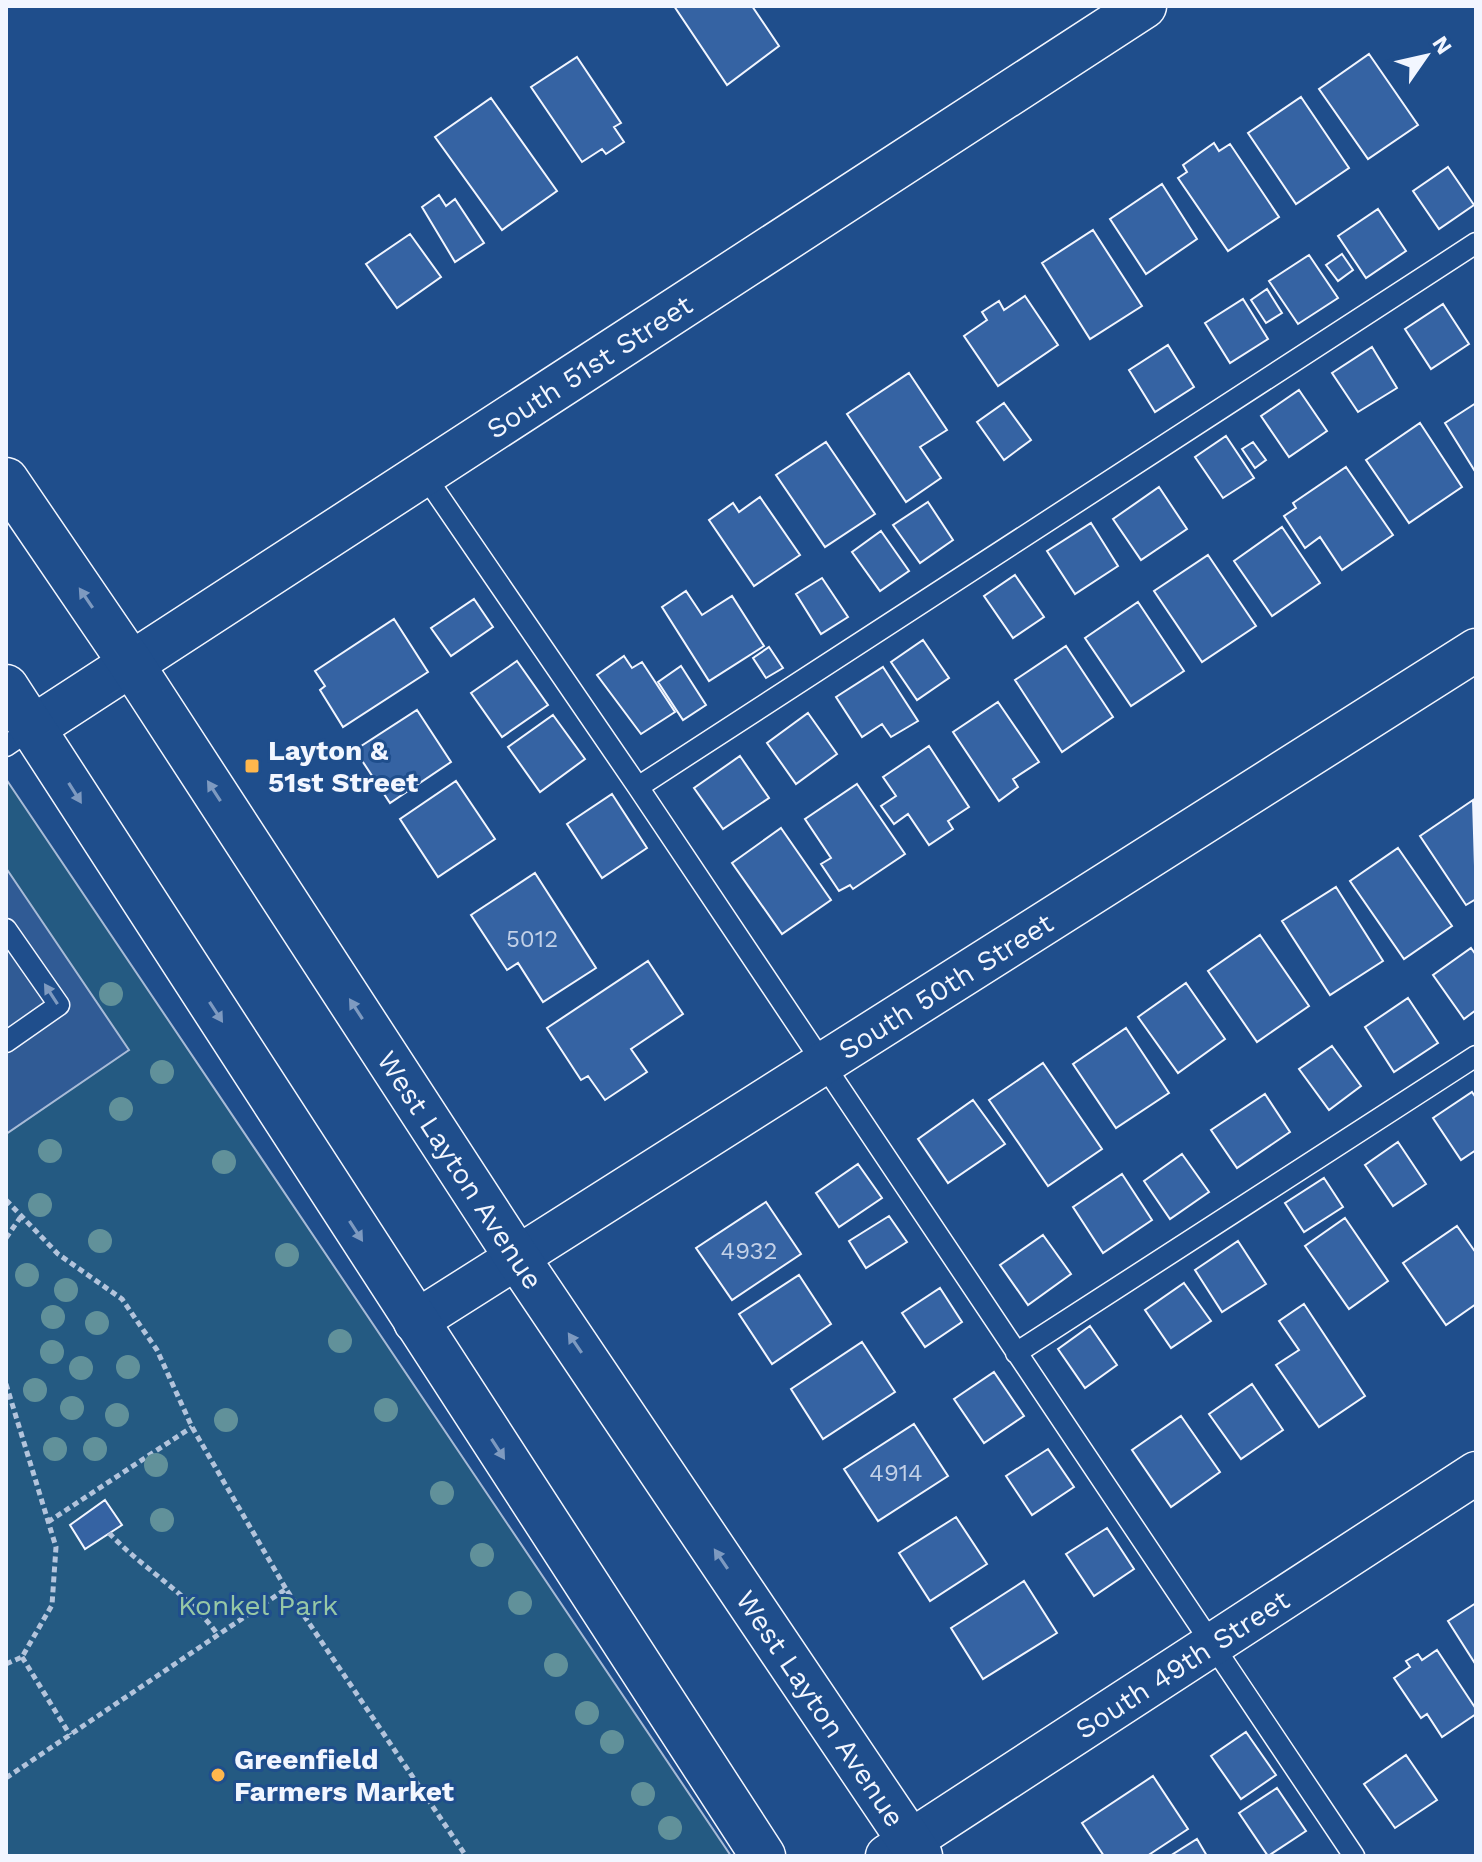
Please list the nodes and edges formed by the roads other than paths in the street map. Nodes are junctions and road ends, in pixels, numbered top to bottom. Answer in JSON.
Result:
{"nodes":[{"id":1,"x":1144,"y":6,"type":"edge"},
{"id":2,"x":1476,"y":243,"type":"edge"},
{"id":3,"x":423,"y":473,"type":"junction"},
{"id":4,"x":6,"y":480,"type":"edge"},
{"id":5,"x":1476,"y":650,"type":"edge"},
{"id":6,"x":130,"y":662,"type":"junction"},
{"id":7,"x":6,"y":687,"type":"edge"},
{"id":8,"x":20,"y":736,"type":"edge"},
{"id":9,"x":638,"y":787,"type":"junction"},
{"id":10,"x":6,"y":929,"type":"edge"},
{"id":11,"x":6,"y":1042,"type":"edge"},
{"id":12,"x":1476,"y":1056,"type":"edge"},
{"id":13,"x":824,"y":1064,"type":"junction"},
{"id":14,"x":518,"y":1259,"type":"junction"},
{"id":15,"x":415,"y":1322,"type":"junction"},
{"id":16,"x":1016,"y":1353,"type":"junction"},
{"id":17,"x":1476,"y":1473,"type":"edge"},
{"id":18,"x":1212,"y":1646,"type":"junction"},
{"id":19,"x":906,"y":1851,"type":"edge"},
{"id":20,"x":763,"y":1856,"type":"edge"},
{"id":21,"x":1354,"y":1856,"type":"edge"}],
"edges":[{"from":1,"to":3,"type":"main road","name":"South 51st Street"},
{"from":2,"to":9,"type":"lane"},
{"from":3,"to":6,"type":"main road","name":"South 51st Street"},
{"from":3,"to":9,"type":"lane"},
{"from":6,"to":4,"type":"main road","name":"West Layton Avenue","one_way":true},
{"from":5,"to":13,"type":"street","name":"South 50th Street"},
{"from":6,"to":8,"type":"main road","name":"South 51st Street"},
{"from":14,"to":6,"type":"main road","name":"West Layton Avenue","one_way":true},
{"from":7,"to":8,"type":"main road"},
{"from":8,"to":15,"type":"main road","one_way":true},
{"from":9,"to":13,"type":"lane"},
{"from":11,"to":10,"type":"lane","one_way":true},
{"from":12,"to":16,"type":"lane"},
{"from":13,"to":14,"type":"street","name":"South 50th Street"},
{"from":13,"to":16,"type":"lane"},
{"from":14,"to":15,"type":"street","name":"South 50th Street"},
{"from":19,"to":14,"type":"main road","name":"West Layton Avenue","one_way":true},
{"from":15,"to":20,"type":"main road","one_way":true},
{"from":16,"to":18,"type":"lane"},
{"from":17,"to":18,"type":"street","name":"South 49th Street"},
{"from":18,"to":19,"type":"street","name":"South 49th Street"},
{"from":18,"to":21,"type":"lane"}]}
